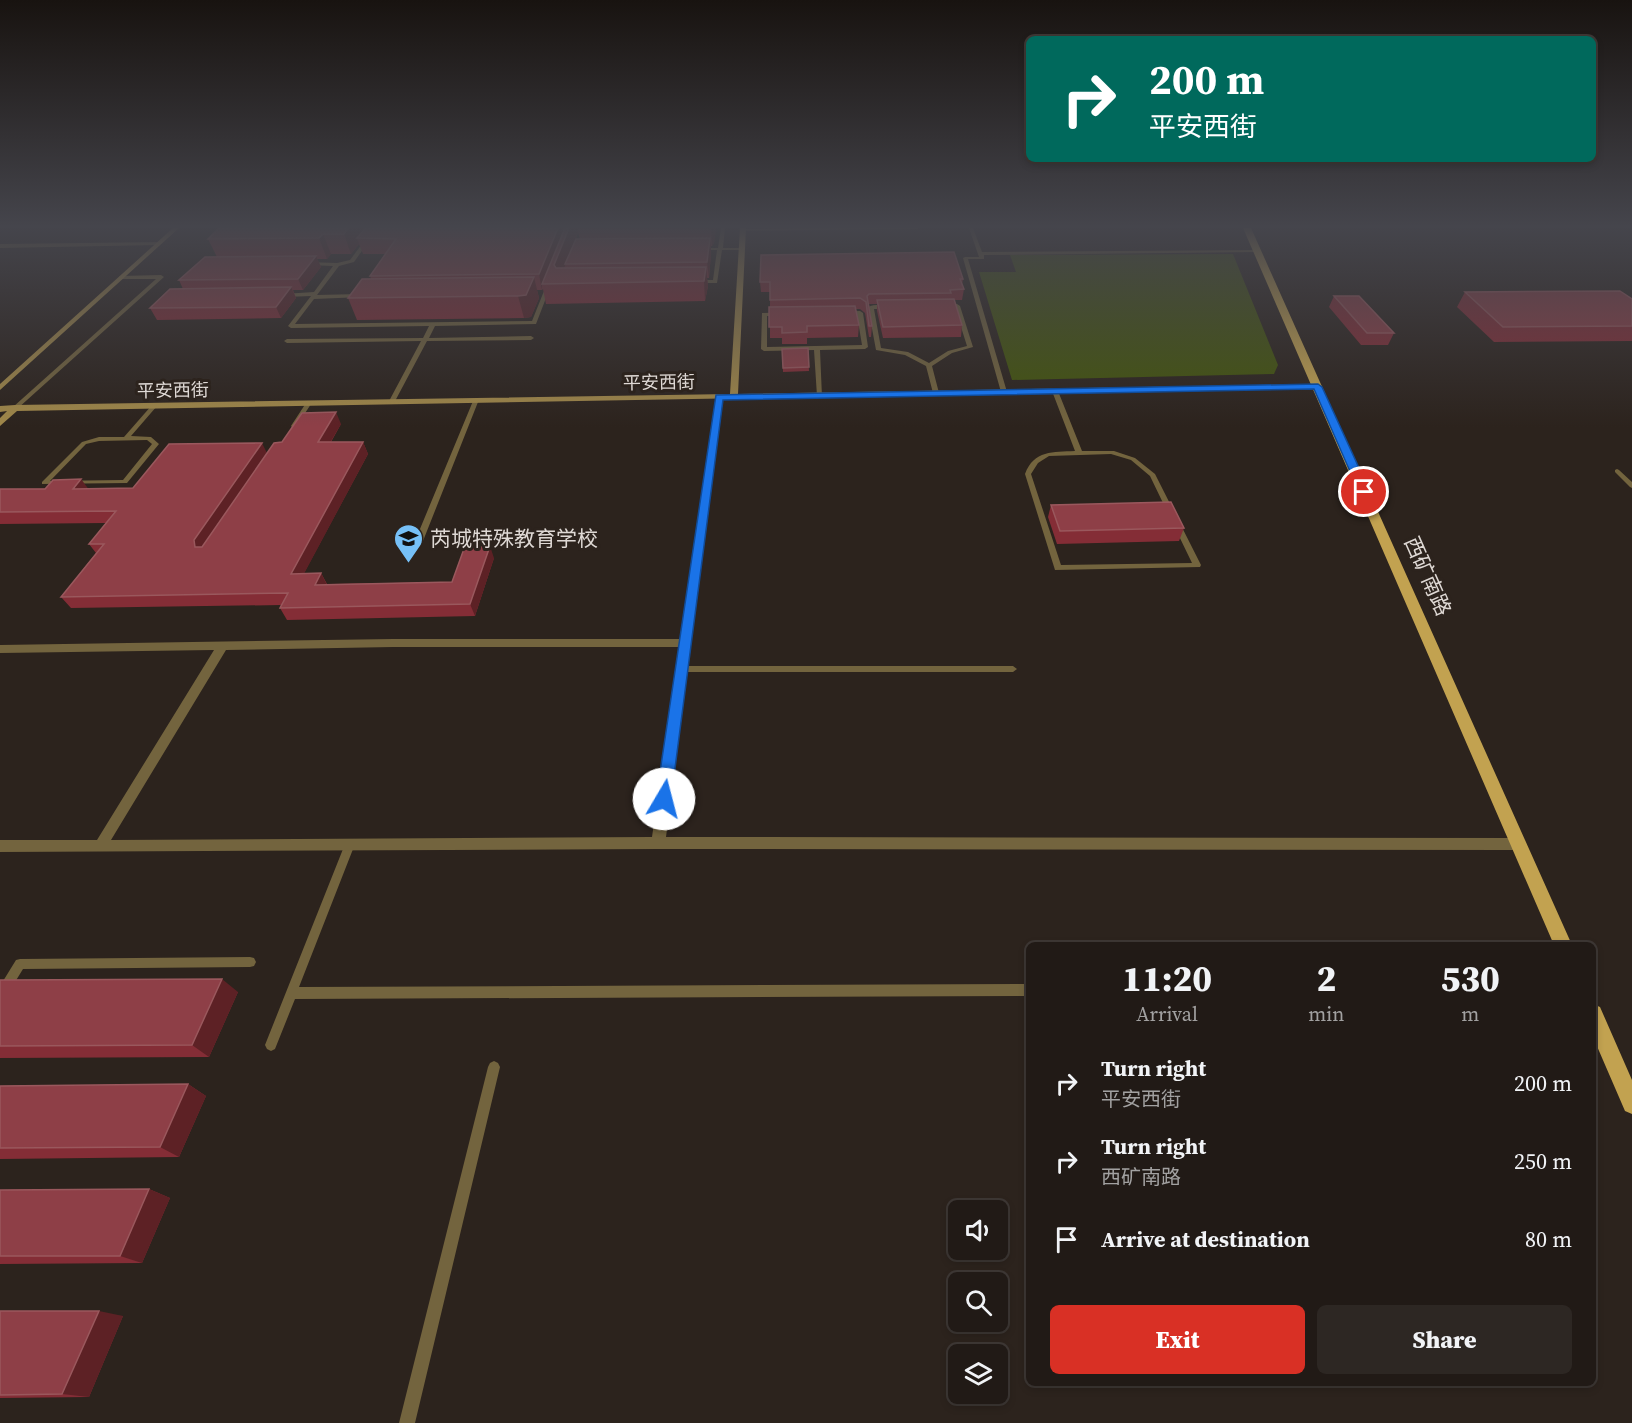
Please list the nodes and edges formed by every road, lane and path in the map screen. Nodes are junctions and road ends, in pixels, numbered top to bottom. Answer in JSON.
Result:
{"nodes":[{"id":1,"x":103,"y":294,"type":"edge"},
{"id":2,"x":142,"y":294,"type":"edge"},
{"id":3,"x":546,"y":294,"type":"edge"},
{"id":4,"x":740,"y":294,"type":"edge"},
{"id":5,"x":976,"y":294,"type":"edge"},
{"id":6,"x":1276,"y":294,"type":"edge"},
{"id":7,"x":280,"y":295,"type":"edge"},
{"id":8,"x":314,"y":296,"type":"junction"},
{"id":9,"x":371,"y":296,"type":"edge"},
{"id":10,"x":936,"y":306,"type":"edge"},
{"id":11,"x":892,"y":307,"type":"edge"},
{"id":12,"x":434,"y":324,"type":"junction"},
{"id":13,"x":531,"y":338,"type":"dead end"},
{"id":14,"x":426,"y":339,"type":"junction"},
{"id":15,"x":287,"y":341,"type":"dead end"},
{"id":16,"x":817,"y":348,"type":"junction"},
{"id":17,"x":929,"y":364,"type":"junction"},
{"id":18,"x":1318,"y":387,"type":"junction"},
{"id":19,"x":0,"y":388,"type":"edge"},
{"id":20,"x":1055,"y":391,"type":"junction"},
{"id":21,"x":1004,"y":392,"type":"junction"},
{"id":22,"x":936,"y":393,"type":"junction"},
{"id":23,"x":820,"y":396,"type":"junction"},
{"id":24,"x":719,"y":397,"type":"junction"},
{"id":25,"x":734,"y":397,"type":"junction"},
{"id":26,"x":474,"y":402,"type":"junction"},
{"id":27,"x":391,"y":403,"type":"junction"},
{"id":28,"x":308,"y":404,"type":"junction"},
{"id":29,"x":154,"y":406,"type":"junction"},
{"id":30,"x":15,"y":408,"type":"junction"},
{"id":31,"x":0,"y":409,"type":"edge"},
{"id":32,"x":0,"y":423,"type":"edge"},
{"id":33,"x":289,"y":432,"type":"edge"},
{"id":34,"x":126,"y":438,"type":"junction"},
{"id":35,"x":1079,"y":453,"type":"junction"},
{"id":36,"x":1617,"y":471,"type":"dead end"},
{"id":37,"x":1632,"y":486,"type":"edge"},
{"id":38,"x":419,"y":541,"type":"dead end"},
{"id":39,"x":686,"y":643,"type":"junction"},
{"id":40,"x":223,"y":645,"type":"junction"},
{"id":41,"x":0,"y":649,"type":"edge"},
{"id":42,"x":682,"y":669,"type":"junction"},
{"id":43,"x":1013,"y":669,"type":"dead end"},
{"id":44,"x":658,"y":843,"type":"junction"},
{"id":45,"x":350,"y":844,"type":"junction"},
{"id":46,"x":1520,"y":844,"type":"junction"},
{"id":47,"x":0,"y":846,"type":"edge"},
{"id":48,"x":100,"y":846,"type":"junction"},
{"id":49,"x":1562,"y":942,"type":"edge"},
{"id":50,"x":250,"y":962,"type":"dead end"},
{"id":51,"x":1026,"y":990,"type":"edge"},
{"id":52,"x":291,"y":993,"type":"junction"},
{"id":53,"x":0,"y":996,"type":"edge"},
{"id":54,"x":1596,"y":1021,"type":"edge"},
{"id":55,"x":271,"y":1045,"type":"dead end"},
{"id":56,"x":494,"y":1068,"type":"dead end"},
{"id":57,"x":1632,"y":1104,"type":"edge"},
{"id":58,"x":407,"y":1423,"type":"edge"}],
"edges":[{"from":1,"to":19,"type":"street"},
{"from":2,"to":30,"type":"lane"},
{"from":3,"to":12,"type":"lane"},
{"from":4,"to":25,"type":"street"},
{"from":5,"to":21,"type":"lane"},
{"from":6,"to":18,"type":"main road","name":"西矿南路"},
{"from":7,"to":8,"type":"lane"},
{"from":8,"to":9,"type":"lane"},
{"from":8,"to":12,"type":"lane"},
{"from":10,"to":17,"type":"lane"},
{"from":11,"to":17,"type":"lane"},
{"from":12,"to":14,"type":"lane"},
{"from":13,"to":14,"type":"lane"},
{"from":14,"to":15,"type":"lane"},
{"from":14,"to":27,"type":"lane"},
{"from":16,"to":16,"type":"lane"},
{"from":16,"to":23,"type":"lane"},
{"from":17,"to":22,"type":"lane"},
{"from":18,"to":20,"type":"street","name":"平安西街"},
{"from":18,"to":46,"type":"main road","name":"西矿南路"},
{"from":20,"to":21,"type":"street","name":"平安西街"},
{"from":20,"to":35,"type":"lane"},
{"from":21,"to":22,"type":"street","name":"平安西街"},
{"from":22,"to":23,"type":"street","name":"平安西街"},
{"from":23,"to":25,"type":"street","name":"平安西街"},
{"from":24,"to":25,"type":"street","name":"平安西街"},
{"from":24,"to":26,"type":"street","name":"平安西街"},
{"from":24,"to":39,"type":"street"},
{"from":26,"to":27,"type":"street","name":"平安西街"},
{"from":26,"to":38,"type":"lane"},
{"from":27,"to":28,"type":"street","name":"平安西街"},
{"from":28,"to":29,"type":"street","name":"平安西街"},
{"from":28,"to":33,"type":"lane"},
{"from":29,"to":30,"type":"street","name":"平安西街"},
{"from":29,"to":34,"type":"lane"},
{"from":30,"to":31,"type":"street","name":"平安西街"},
{"from":30,"to":32,"type":"street"},
{"from":34,"to":34,"type":"lane"},
{"from":35,"to":35,"type":"lane"},
{"from":36,"to":37,"type":"lane"},
{"from":39,"to":40,"type":"street"},
{"from":39,"to":42,"type":"street"},
{"from":40,"to":41,"type":"street"},
{"from":40,"to":48,"type":"street"},
{"from":42,"to":43,"type":"lane"},
{"from":42,"to":44,"type":"street"},
{"from":44,"to":45,"type":"street"},
{"from":44,"to":46,"type":"street"},
{"from":45,"to":48,"type":"street"},
{"from":45,"to":52,"type":"lane"},
{"from":46,"to":49,"type":"main road","name":"西矿南路"},
{"from":47,"to":48,"type":"street"},
{"from":50,"to":53,"type":"lane"},
{"from":51,"to":52,"type":"lane"},
{"from":52,"to":55,"type":"lane"},
{"from":54,"to":57,"type":"main road"},
{"from":56,"to":58,"type":"lane"}]}
